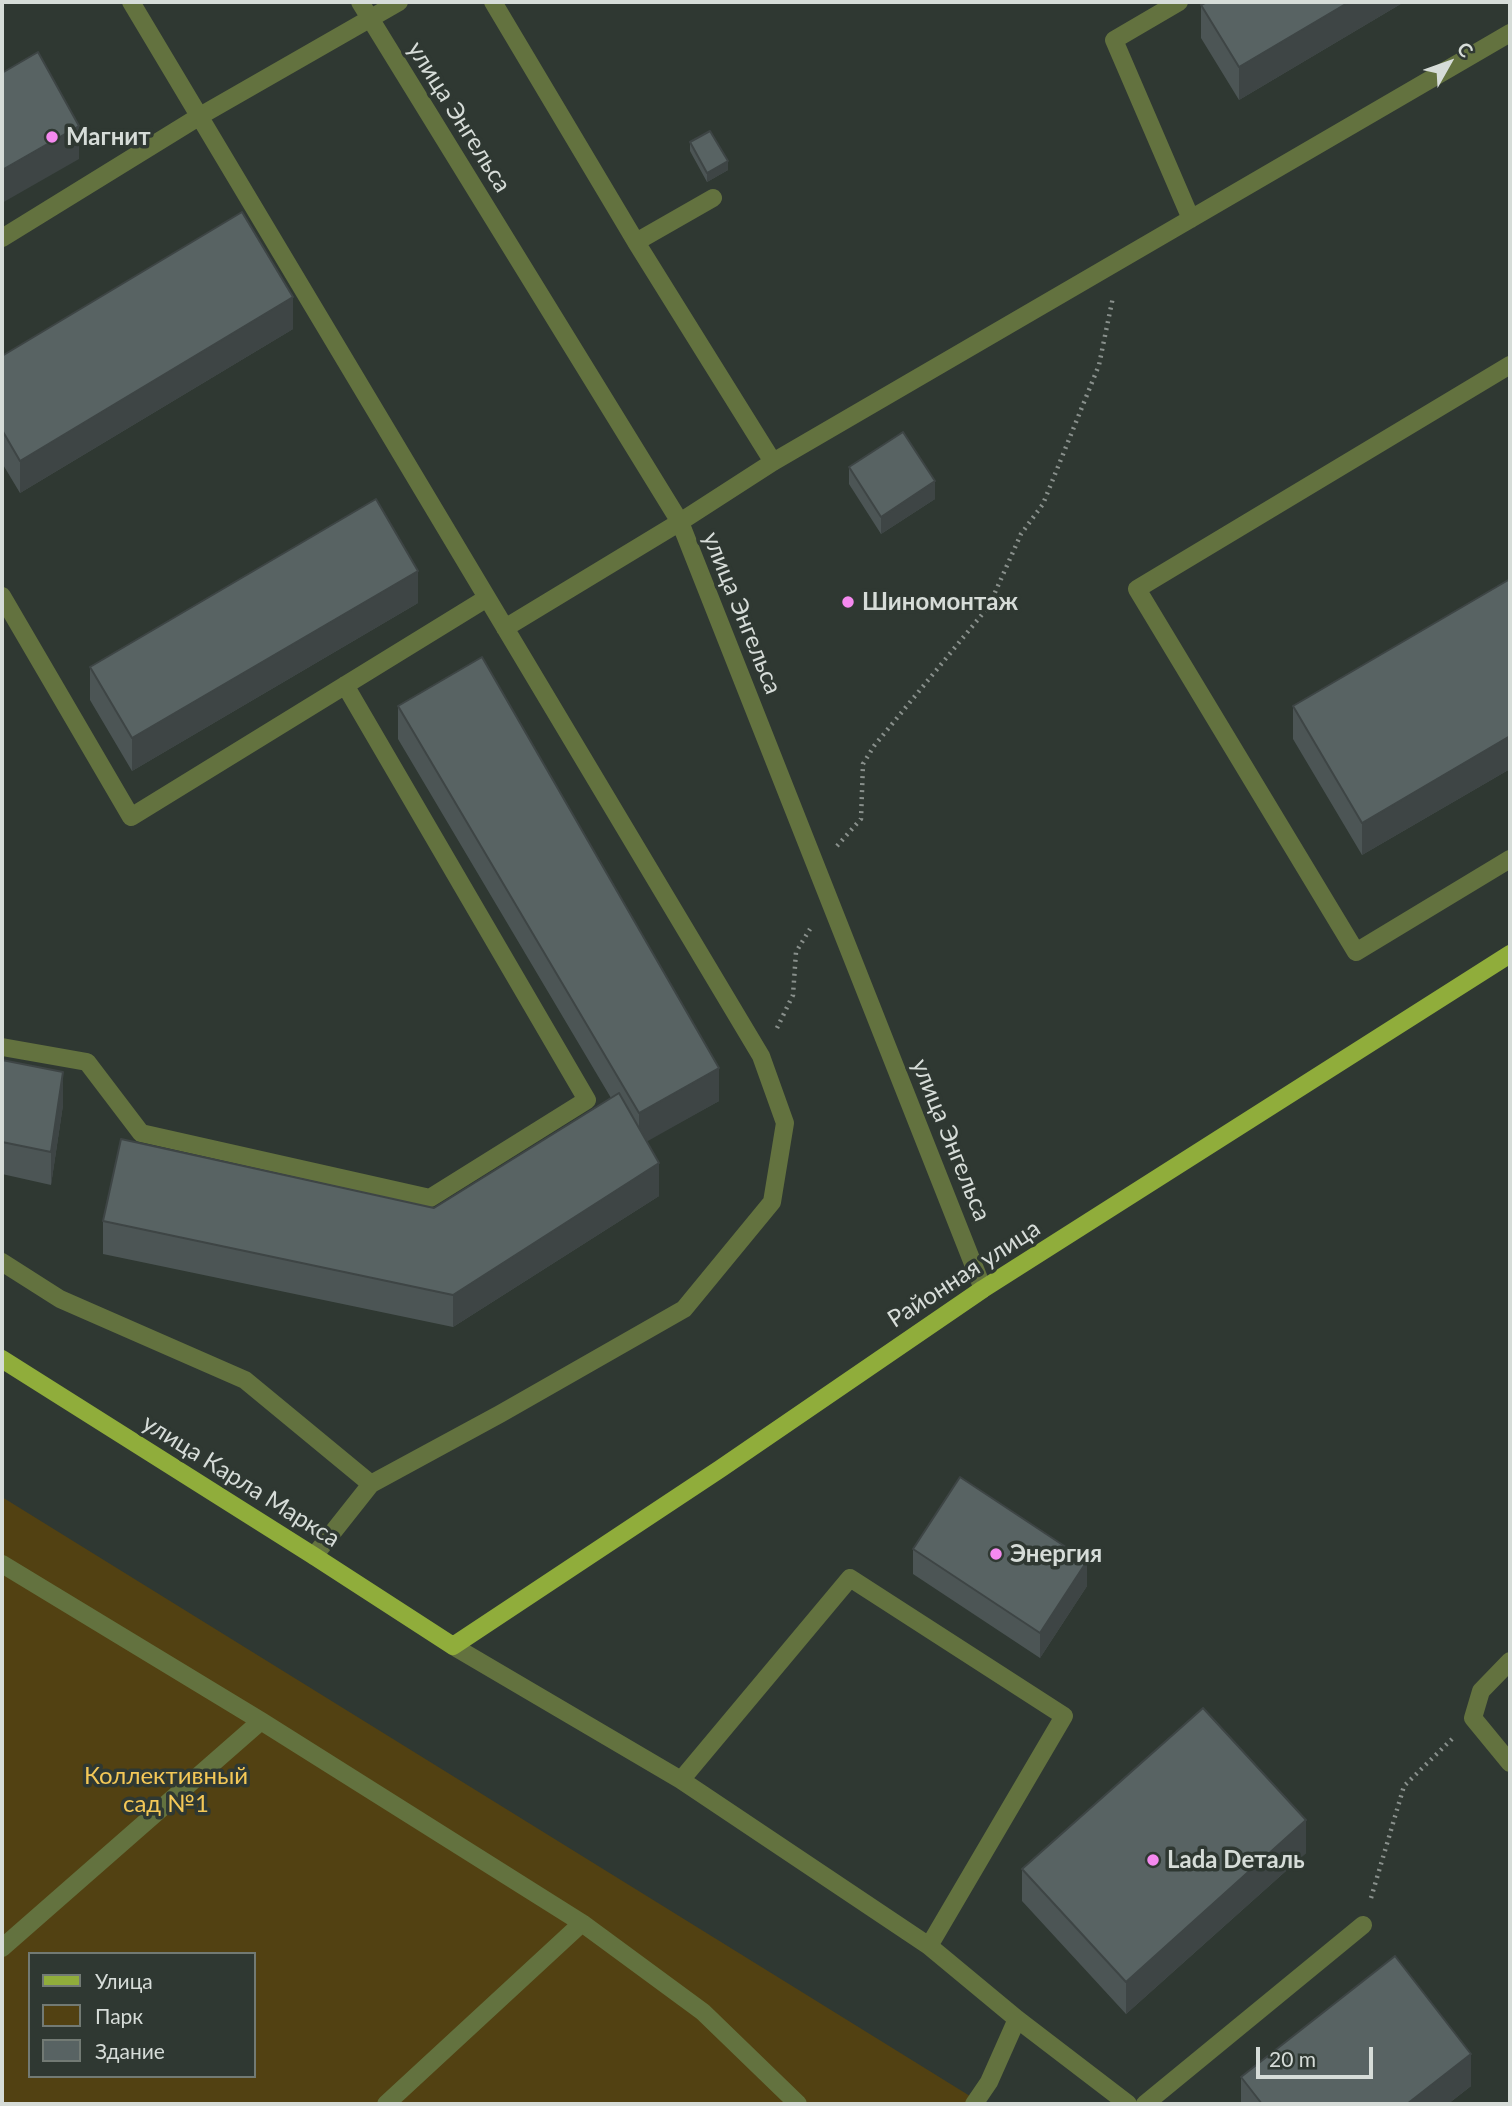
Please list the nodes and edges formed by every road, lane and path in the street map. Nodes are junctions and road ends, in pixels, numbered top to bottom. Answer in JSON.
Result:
{"nodes":[{"id":1,"x":131,"y":2,"type":"edge"},
{"id":2,"x":360,"y":2,"type":"edge"},
{"id":3,"x":398,"y":2,"type":"edge"},
{"id":4,"x":493,"y":2,"type":"edge"},
{"id":5,"x":1172,"y":4,"type":"edge"},
{"id":6,"x":369,"y":18,"type":"junction"},
{"id":7,"x":1510,"y":33,"type":"edge"},
{"id":8,"x":200,"y":116,"type":"junction"},
{"id":9,"x":713,"y":198,"type":"dead end"},
{"id":10,"x":1191,"y":219,"type":"junction"},
{"id":11,"x":2,"y":238,"type":"edge"},
{"id":12,"x":636,"y":242,"type":"junction"},
{"id":13,"x":1120,"y":260,"type":"junction"},
{"id":14,"x":1510,"y":365,"type":"edge"},
{"id":15,"x":772,"y":462,"type":"junction"},
{"id":16,"x":680,"y":522,"type":"junction"},
{"id":17,"x":2,"y":596,"type":"edge"},
{"id":18,"x":487,"y":598,"type":"junction"},
{"id":19,"x":505,"y":628,"type":"junction"},
{"id":20,"x":345,"y":685,"type":"junction"},
{"id":21,"x":1510,"y":859,"type":"edge"},
{"id":22,"x":818,"y":874,"type":"junction"},
{"id":23,"x":811,"y":920,"type":"dead end"},
{"id":24,"x":1510,"y":954,"type":"edge"},
{"id":25,"x":2,"y":1046,"type":"edge"},
{"id":26,"x":761,"y":1056,"type":"junction"},
{"id":27,"x":2,"y":1262,"type":"edge"},
{"id":28,"x":984,"y":1289,"type":"junction"},
{"id":29,"x":2,"y":1359,"type":"edge"},
{"id":30,"x":371,"y":1484,"type":"junction"},
{"id":31,"x":314,"y":1556,"type":"junction"},
{"id":32,"x":2,"y":1564,"type":"edge"},
{"id":33,"x":453,"y":1646,"type":"junction"},
{"id":34,"x":1510,"y":1661,"type":"edge"},
{"id":35,"x":1473,"y":1718,"type":"junction"},
{"id":36,"x":261,"y":1721,"type":"junction"},
{"id":37,"x":1510,"y":1763,"type":"edge"},
{"id":38,"x":681,"y":1780,"type":"junction"},
{"id":39,"x":582,"y":1923,"type":"junction"},
{"id":40,"x":1363,"y":1925,"type":"joint"},
{"id":41,"x":929,"y":1946,"type":"junction"},
{"id":42,"x":2,"y":1948,"type":"edge"},
{"id":43,"x":1017,"y":2019,"type":"junction"},
{"id":44,"x":386,"y":2104,"type":"edge"},
{"id":45,"x":798,"y":2104,"type":"edge"},
{"id":46,"x":974,"y":2104,"type":"edge"},
{"id":47,"x":1128,"y":2104,"type":"edge"},
{"id":48,"x":1145,"y":2104,"type":"edge"}],
"edges":[{"from":1,"to":8,"type":"street"},
{"from":2,"to":6,"type":"street","name":"улица Энгельса"},
{"from":3,"to":6,"type":"street"},
{"from":4,"to":12,"type":"street"},
{"from":5,"to":10,"type":"street"},
{"from":6,"to":8,"type":"street"},
{"from":6,"to":16,"type":"street","name":"улица Энгельса"},
{"from":7,"to":10,"type":"street"},
{"from":8,"to":11,"type":"street"},
{"from":8,"to":18,"type":"street"},
{"from":9,"to":12,"type":"street"},
{"from":10,"to":13,"type":"street"},
{"from":12,"to":15,"type":"street"},
{"from":13,"to":15,"type":"street"},
{"from":13,"to":22,"type":"path"},
{"from":14,"to":21,"type":"street"},
{"from":15,"to":16,"type":"street"},
{"from":16,"to":19,"type":"street"},
{"from":16,"to":22,"type":"street","name":"улица Энгельса"},
{"from":17,"to":20,"type":"street"},
{"from":18,"to":19,"type":"street"},
{"from":18,"to":20,"type":"street"},
{"from":19,"to":26,"type":"street"},
{"from":20,"to":25,"type":"street"},
{"from":22,"to":28,"type":"street","name":"улица Энгельса"},
{"from":23,"to":26,"type":"path"},
{"from":24,"to":28,"type":"main road","name":"Районная улица"},
{"from":26,"to":30,"type":"street"},
{"from":27,"to":30,"type":"street"},
{"from":28,"to":33,"type":"main road","name":"Районная улица"},
{"from":29,"to":31,"type":"main road","name":"улица Карла Маркса"},
{"from":30,"to":31,"type":"street"},
{"from":31,"to":33,"type":"main road","name":"улица Карла Маркса"},
{"from":32,"to":36,"type":"street"},
{"from":33,"to":38,"type":"street"},
{"from":34,"to":35,"type":"street"},
{"from":35,"to":37,"type":"street"},
{"from":35,"to":40,"type":"path"},
{"from":36,"to":39,"type":"street"},
{"from":36,"to":42,"type":"street"},
{"from":38,"to":41,"type":"street"},
{"from":38,"to":41,"type":"street"},
{"from":39,"to":44,"type":"street"},
{"from":39,"to":45,"type":"street"},
{"from":40,"to":48,"type":"street"},
{"from":41,"to":43,"type":"street"},
{"from":43,"to":46,"type":"street"},
{"from":43,"to":47,"type":"street"}]}
